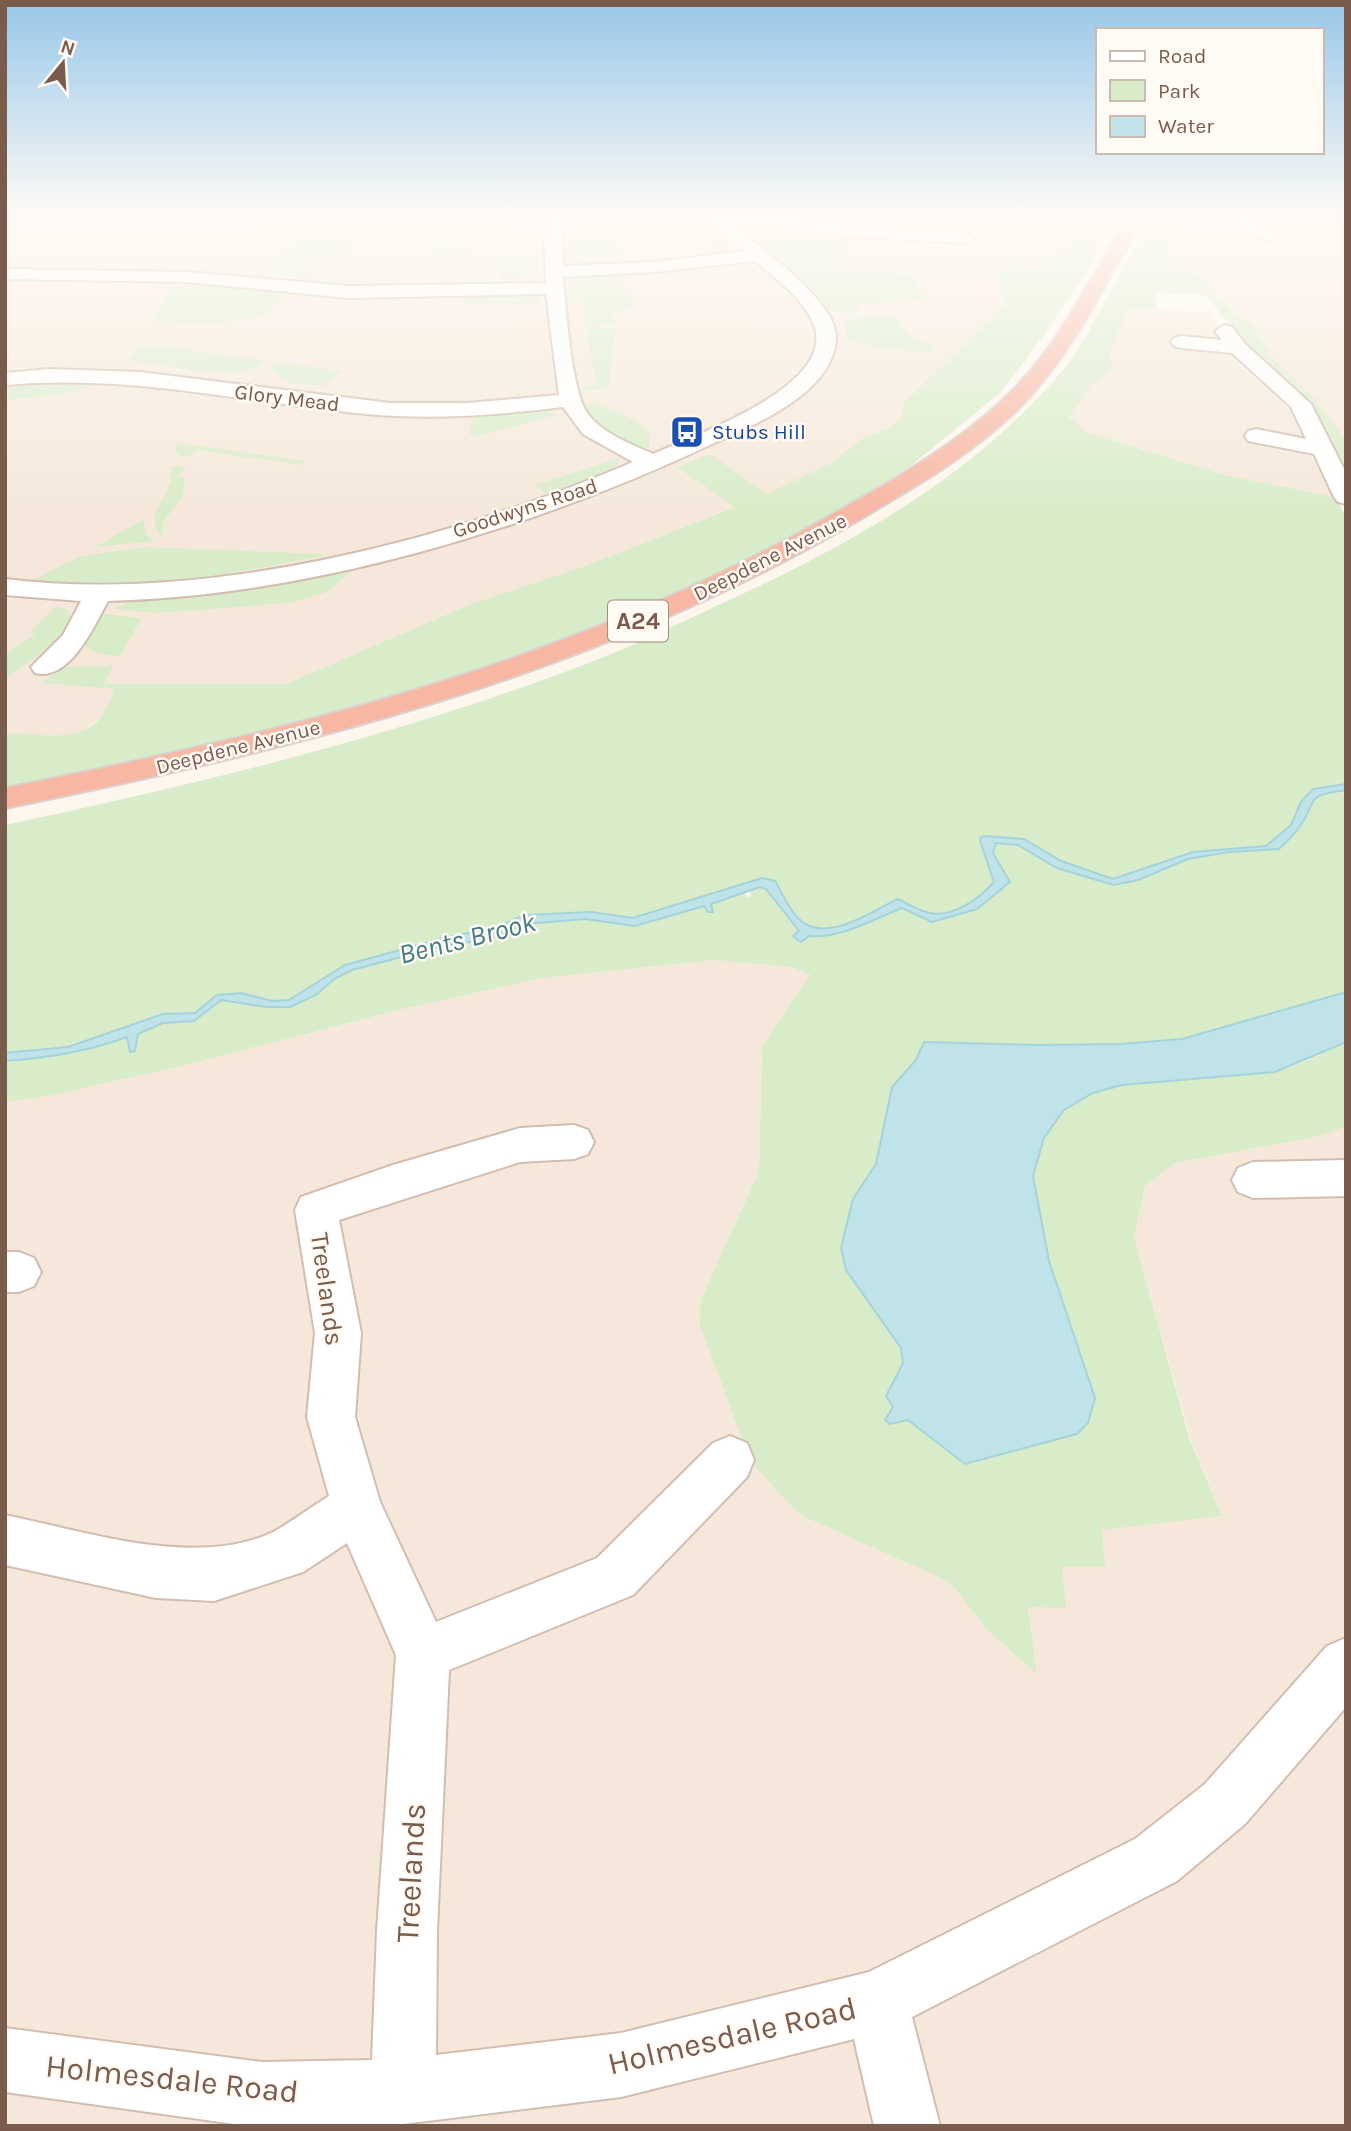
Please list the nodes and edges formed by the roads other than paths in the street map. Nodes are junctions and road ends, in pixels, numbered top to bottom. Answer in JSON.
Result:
{"nodes":[{"id":1,"x":559,"y":316,"type":"edge"},
{"id":2,"x":819,"y":316,"type":"edge"},
{"id":3,"x":1076,"y":316,"type":"edge"},
{"id":4,"x":1181,"y":342,"type":"dead end"},
{"id":5,"x":5,"y":379,"type":"edge"},
{"id":6,"x":570,"y":400,"type":"junction"},
{"id":7,"x":1256,"y":436,"type":"dead end"},
{"id":8,"x":1320,"y":449,"type":"junction"},
{"id":9,"x":653,"y":463,"type":"junction"},
{"id":10,"x":1346,"y":497,"type":"edge"},
{"id":11,"x":5,"y":587,"type":"edge"},
{"id":12,"x":98,"y":594,"type":"junction"},
{"id":13,"x":45,"y":667,"type":"dead end"},
{"id":14,"x":5,"y":798,"type":"edge"},
{"id":15,"x":574,"y":1142,"type":"dead end"},
{"id":16,"x":1346,"y":1178,"type":"edge"},
{"id":17,"x":1253,"y":1181,"type":"dead end"},
{"id":18,"x":730,"y":1461,"type":"dead end"},
{"id":19,"x":357,"y":1507,"type":"junction"},
{"id":20,"x":5,"y":1540,"type":"edge"},
{"id":21,"x":423,"y":1654,"type":"junction"},
{"id":22,"x":1346,"y":1665,"type":"edge"},
{"id":23,"x":877,"y":2002,"type":"junction"},
{"id":24,"x":5,"y":2060,"type":"edge"},
{"id":25,"x":402,"y":2092,"type":"junction"},
{"id":26,"x":907,"y":2126,"type":"edge"}],
"edges":[{"from":1,"to":6,"type":"street"},
{"from":2,"to":9,"type":"street","name":"Goodwyns Road"},
{"from":3,"to":14,"type":"highway","name":"Deepdene Avenue","number":"A24"},
{"from":4,"to":8,"type":"street"},
{"from":5,"to":6,"type":"street","name":"Glory Mead"},
{"from":6,"to":9,"type":"street"},
{"from":7,"to":8,"type":"street"},
{"from":8,"to":10,"type":"street"},
{"from":9,"to":12,"type":"street","name":"Goodwyns Road"},
{"from":11,"to":12,"type":"street","name":"Goodwyns Road"},
{"from":12,"to":13,"type":"street"},
{"from":15,"to":19,"type":"street","name":"Treelands"},
{"from":16,"to":17,"type":"street"},
{"from":18,"to":21,"type":"street"},
{"from":19,"to":20,"type":"street"},
{"from":19,"to":21,"type":"street","name":"Treelands"},
{"from":21,"to":25,"type":"street","name":"Treelands"},
{"from":22,"to":23,"type":"street","name":"Holmesdale Road"},
{"from":23,"to":25,"type":"street","name":"Holmesdale Road"},
{"from":23,"to":26,"type":"street"},
{"from":24,"to":25,"type":"street","name":"Holmesdale Road"}]}
